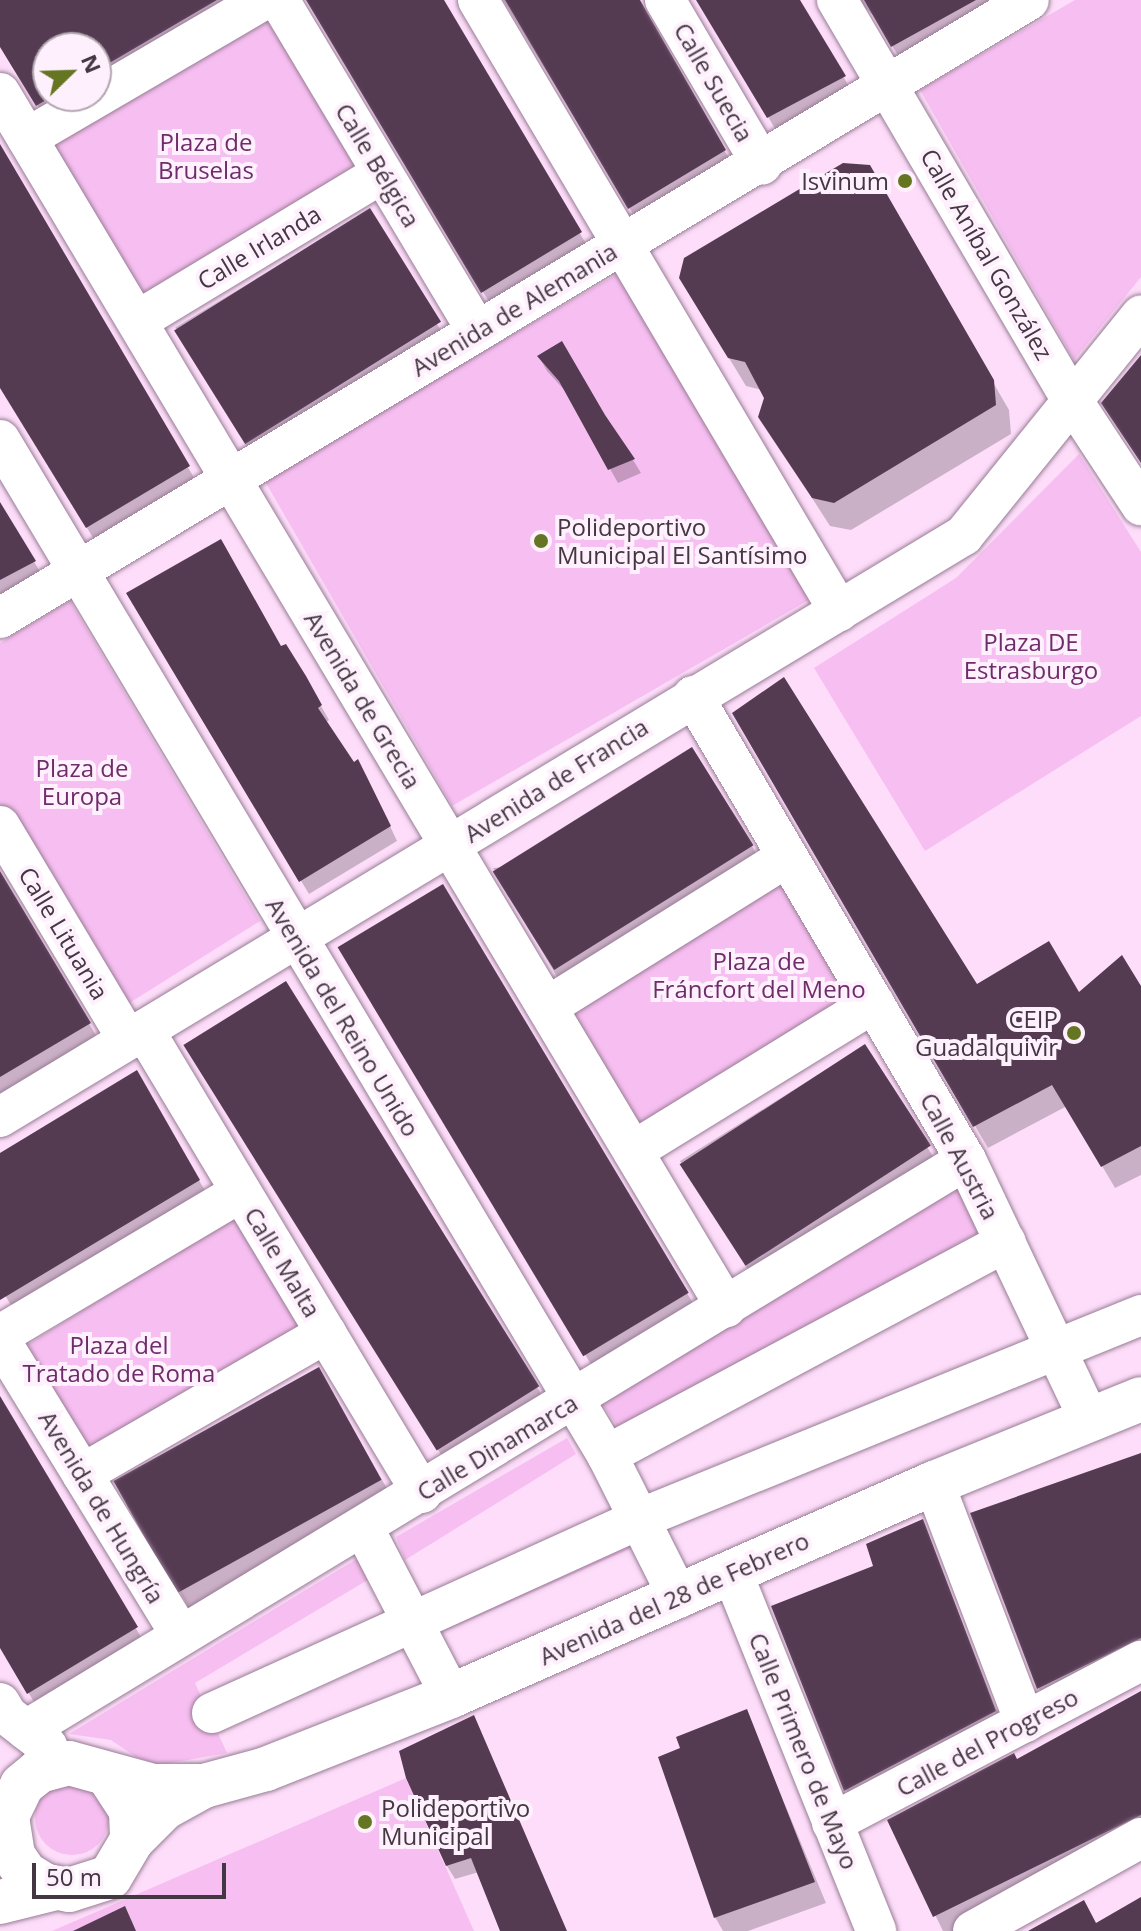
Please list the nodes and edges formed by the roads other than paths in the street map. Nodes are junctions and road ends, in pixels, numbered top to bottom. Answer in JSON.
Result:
{"nodes":[{"id":1,"x":263,"y":0,"type":"edge"},
{"id":2,"x":279,"y":0,"type":"edge"},
{"id":3,"x":478,"y":0,"type":"edge"},
{"id":4,"x":665,"y":0,"type":"edge"},
{"id":5,"x":837,"y":0,"type":"edge"},
{"id":6,"x":1023,"y":1,"type":"edge"},
{"id":7,"x":889,"y":87,"type":"junction"},
{"id":8,"x":0,"y":93,"type":"edge"},
{"id":9,"x":27,"y":138,"type":"junction"},
{"id":10,"x":762,"y":165,"type":"junction"},
{"id":11,"x":382,"y":173,"type":"junction"},
{"id":12,"x":623,"y":245,"type":"junction"},
{"id":13,"x":1141,"y":316,"type":"edge"},
{"id":14,"x":137,"y":321,"type":"junction"},
{"id":15,"x":477,"y":331,"type":"junction"},
{"id":16,"x":1072,"y":400,"type":"junction"},
{"id":17,"x":0,"y":440,"type":"edge"},
{"id":18,"x":231,"y":479,"type":"junction"},
{"id":19,"x":1141,"y":505,"type":"edge"},
{"id":20,"x":80,"y":572,"type":"junction"},
{"id":21,"x":839,"y":611,"type":"junction"},
{"id":22,"x":0,"y":618,"type":"edge"},
{"id":23,"x":693,"y":696,"type":"junction"},
{"id":24,"x":0,"y":826,"type":"edge"},
{"id":25,"x":450,"y":846,"type":"junction"},
{"id":26,"x":787,"y":857,"type":"junction"},
{"id":27,"x":295,"y":938,"type":"junction"},
{"id":28,"x":874,"y":1003,"type":"junction"},
{"id":29,"x":547,"y":1007,"type":"junction"},
{"id":30,"x":136,"y":1035,"type":"junction"},
{"id":31,"x":0,"y":1117,"type":"edge"},
{"id":32,"x":633,"y":1151,"type":"junction"},
{"id":33,"x":966,"y":1160,"type":"junction"},
{"id":34,"x":241,"y":1192,"type":"junction"},
{"id":35,"x":1006,"y":1242,"type":"junction"},
{"id":36,"x":726,"y":1307,"type":"junction"},
{"id":37,"x":1141,"y":1315,"type":"edge"},
{"id":38,"x":326,"y":1333,"type":"junction"},
{"id":39,"x":0,"y":1337,"type":"edge"},
{"id":40,"x":1056,"y":1348,"type":"junction"},
{"id":41,"x":1141,"y":1399,"type":"edge"},
{"id":42,"x":573,"y":1400,"type":"junction"},
{"id":43,"x":1089,"y":1419,"type":"junction"},
{"id":44,"x":607,"y":1455,"type":"junction"},
{"id":45,"x":82,"y":1474,"type":"junction"},
{"id":46,"x":934,"y":1483,"type":"junction"},
{"id":47,"x":422,"y":1493,"type":"junction"},
{"id":48,"x":639,"y":1519,"type":"junction"},
{"id":49,"x":363,"y":1527,"type":"junction"},
{"id":50,"x":732,"y":1572,"type":"junction"},
{"id":51,"x":679,"y":1598,"type":"junction"},
{"id":52,"x":412,"y":1622,"type":"junction"},
{"id":53,"x":180,"y":1634,"type":"junction"},
{"id":54,"x":1141,"y":1661,"type":"edge"},
{"id":55,"x":451,"y":1696,"type":"junction"},
{"id":56,"x":212,"y":1713,"type":"dead end"},
{"id":57,"x":11,"y":1716,"type":"edge"},
{"id":58,"x":1025,"y":1722,"type":"junction"},
{"id":59,"x":69,"y":1763,"type":"junction"},
{"id":60,"x":110,"y":1778,"type":"junction"},
{"id":61,"x":204,"y":1786,"type":"junction"},
{"id":62,"x":20,"y":1789,"type":"junction"},
{"id":63,"x":832,"y":1823,"type":"junction"},
{"id":64,"x":1141,"y":1838,"type":"edge"},
{"id":65,"x":136,"y":1846,"type":"junction"},
{"id":66,"x":4,"y":1848,"type":"edge"},
{"id":67,"x":56,"y":1888,"type":"junction"},
{"id":68,"x":0,"y":1902,"type":"edge"},
{"id":69,"x":876,"y":1931,"type":"edge"},
{"id":70,"x":973,"y":1931,"type":"edge"}],
"edges":[{"from":1,"to":9,"type":"street"},
{"from":2,"to":11,"type":"street","name":"Calle Bélgica"},
{"from":3,"to":12,"type":"street"},
{"from":4,"to":10,"type":"street","name":"Calle Suecia"},
{"from":5,"to":7,"type":"street","name":"Calle Aníbal González"},
{"from":6,"to":7,"type":"street","name":"Avenida de Alemania"},
{"from":7,"to":10,"type":"street","name":"Avenida de Alemania"},
{"from":7,"to":16,"type":"street","name":"Calle Aníbal González"},
{"from":8,"to":9,"type":"street","name":"Avenida de Grecia"},
{"from":9,"to":14,"type":"street","name":"Avenida de Grecia"},
{"from":10,"to":12,"type":"street","name":"Avenida de Alemania"},
{"from":11,"to":14,"type":"street","name":"Calle Irlanda"},
{"from":11,"to":15,"type":"street","name":"Calle Bélgica"},
{"from":12,"to":15,"type":"street","name":"Avenida de Alemania"},
{"from":12,"to":21,"type":"street"},
{"from":13,"to":16,"type":"street","name":"Avenida de Francia"},
{"from":14,"to":18,"type":"street","name":"Avenida de Grecia"},
{"from":15,"to":18,"type":"street","name":"Avenida de Alemania"},
{"from":16,"to":19,"type":"street","name":"Calle Aníbal González"},
{"from":16,"to":21,"type":"street","name":"Avenida de Francia"},
{"from":17,"to":20,"type":"street","name":"Avenida del Reino Unido"},
{"from":18,"to":20,"type":"street","name":"Avenida de Alemania"},
{"from":18,"to":25,"type":"street","name":"Avenida de Grecia"},
{"from":20,"to":22,"type":"street","name":"Avenida de Alemania"},
{"from":20,"to":27,"type":"street","name":"Avenida del Reino Unido"},
{"from":21,"to":23,"type":"street","name":"Avenida de Francia"},
{"from":23,"to":25,"type":"street","name":"Avenida de Francia"},
{"from":23,"to":26,"type":"street","name":"Calle Austria"},
{"from":24,"to":30,"type":"street","name":"Calle Lituania"},
{"from":25,"to":27,"type":"street","name":"Avenida de Francia"},
{"from":25,"to":29,"type":"street","name":"Avenida de Grecia"},
{"from":26,"to":28,"type":"street","name":"Calle Austria"},
{"from":26,"to":29,"type":"street"},
{"from":27,"to":30,"type":"street","name":"Avenida de Francia"},
{"from":27,"to":42,"type":"street","name":"Avenida del Reino Unido"},
{"from":28,"to":32,"type":"street"},
{"from":28,"to":33,"type":"street","name":"Calle Austria"},
{"from":29,"to":32,"type":"street","name":"Avenida de Grecia"},
{"from":30,"to":31,"type":"street","name":"Avenida de Francia"},
{"from":30,"to":34,"type":"street","name":"Calle Malta"},
{"from":32,"to":36,"type":"street","name":"Avenida de Grecia"},
{"from":33,"to":35,"type":"street","name":"Calle Austria"},
{"from":33,"to":36,"type":"street","name":"Calle Dinamarca"},
{"from":34,"to":38,"type":"street","name":"Calle Malta"},
{"from":34,"to":39,"type":"street"},
{"from":35,"to":40,"type":"street","name":"Calle Austria"},
{"from":35,"to":44,"type":"street"},
{"from":36,"to":42,"type":"street","name":"Calle Dinamarca"},
{"from":37,"to":40,"type":"street"},
{"from":38,"to":45,"type":"street"},
{"from":38,"to":47,"type":"street","name":"Calle Malta"},
{"from":39,"to":45,"type":"street","name":"Avenida de Hungría"},
{"from":40,"to":43,"type":"street","name":"Calle Austria"},
{"from":40,"to":48,"type":"street"},
{"from":41,"to":43,"type":"main road","name":"Avenida del 28 de Febrero"},
{"from":42,"to":44,"type":"street","name":"Avenida del Reino Unido"},
{"from":42,"to":47,"type":"street","name":"Calle Dinamarca"},
{"from":43,"to":46,"type":"main road","name":"Avenida del 28 de Febrero"},
{"from":44,"to":48,"type":"street","name":"Avenida del Reino Unido"},
{"from":45,"to":53,"type":"street","name":"Avenida de Hungría"},
{"from":46,"to":50,"type":"main road","name":"Avenida del 28 de Febrero"},
{"from":46,"to":58,"type":"street"},
{"from":47,"to":49,"type":"street","name":"Calle Dinamarca"},
{"from":48,"to":51,"type":"street","name":"Avenida del Reino Unido"},
{"from":48,"to":52,"type":"street"},
{"from":49,"to":52,"type":"street"},
{"from":49,"to":53,"type":"street","name":"Calle Dinamarca"},
{"from":50,"to":51,"type":"main road","name":"Avenida del 28 de Febrero"},
{"from":50,"to":63,"type":"street","name":"Calle Primero de Mayo"},
{"from":51,"to":55,"type":"main road","name":"Avenida del 28 de Febrero"},
{"from":52,"to":55,"type":"street"},
{"from":52,"to":56,"type":"street"},
{"from":53,"to":57,"type":"street","name":"Calle Dinamarca"},
{"from":54,"to":58,"type":"street","name":"Calle del Progreso"},
{"from":55,"to":61,"type":"main road","name":"Avenida del 28 de Febrero"},
{"from":57,"to":59,"type":"street"},
{"from":57,"to":62,"type":"street"},
{"from":58,"to":63,"type":"street","name":"Calle del Progreso"},
{"from":59,"to":60,"type":"main road"},
{"from":59,"to":62,"type":"main road"},
{"from":60,"to":61,"type":"main road"},
{"from":60,"to":65,"type":"main road"},
{"from":61,"to":65,"type":"main road"},
{"from":62,"to":66,"type":"main road"},
{"from":63,"to":69,"type":"street","name":"Calle Primero de Mayo"},
{"from":64,"to":70,"type":"street"},
{"from":65,"to":67,"type":"main road"},
{"from":66,"to":67,"type":"main road"},
{"from":67,"to":68,"type":"main road"}]}
